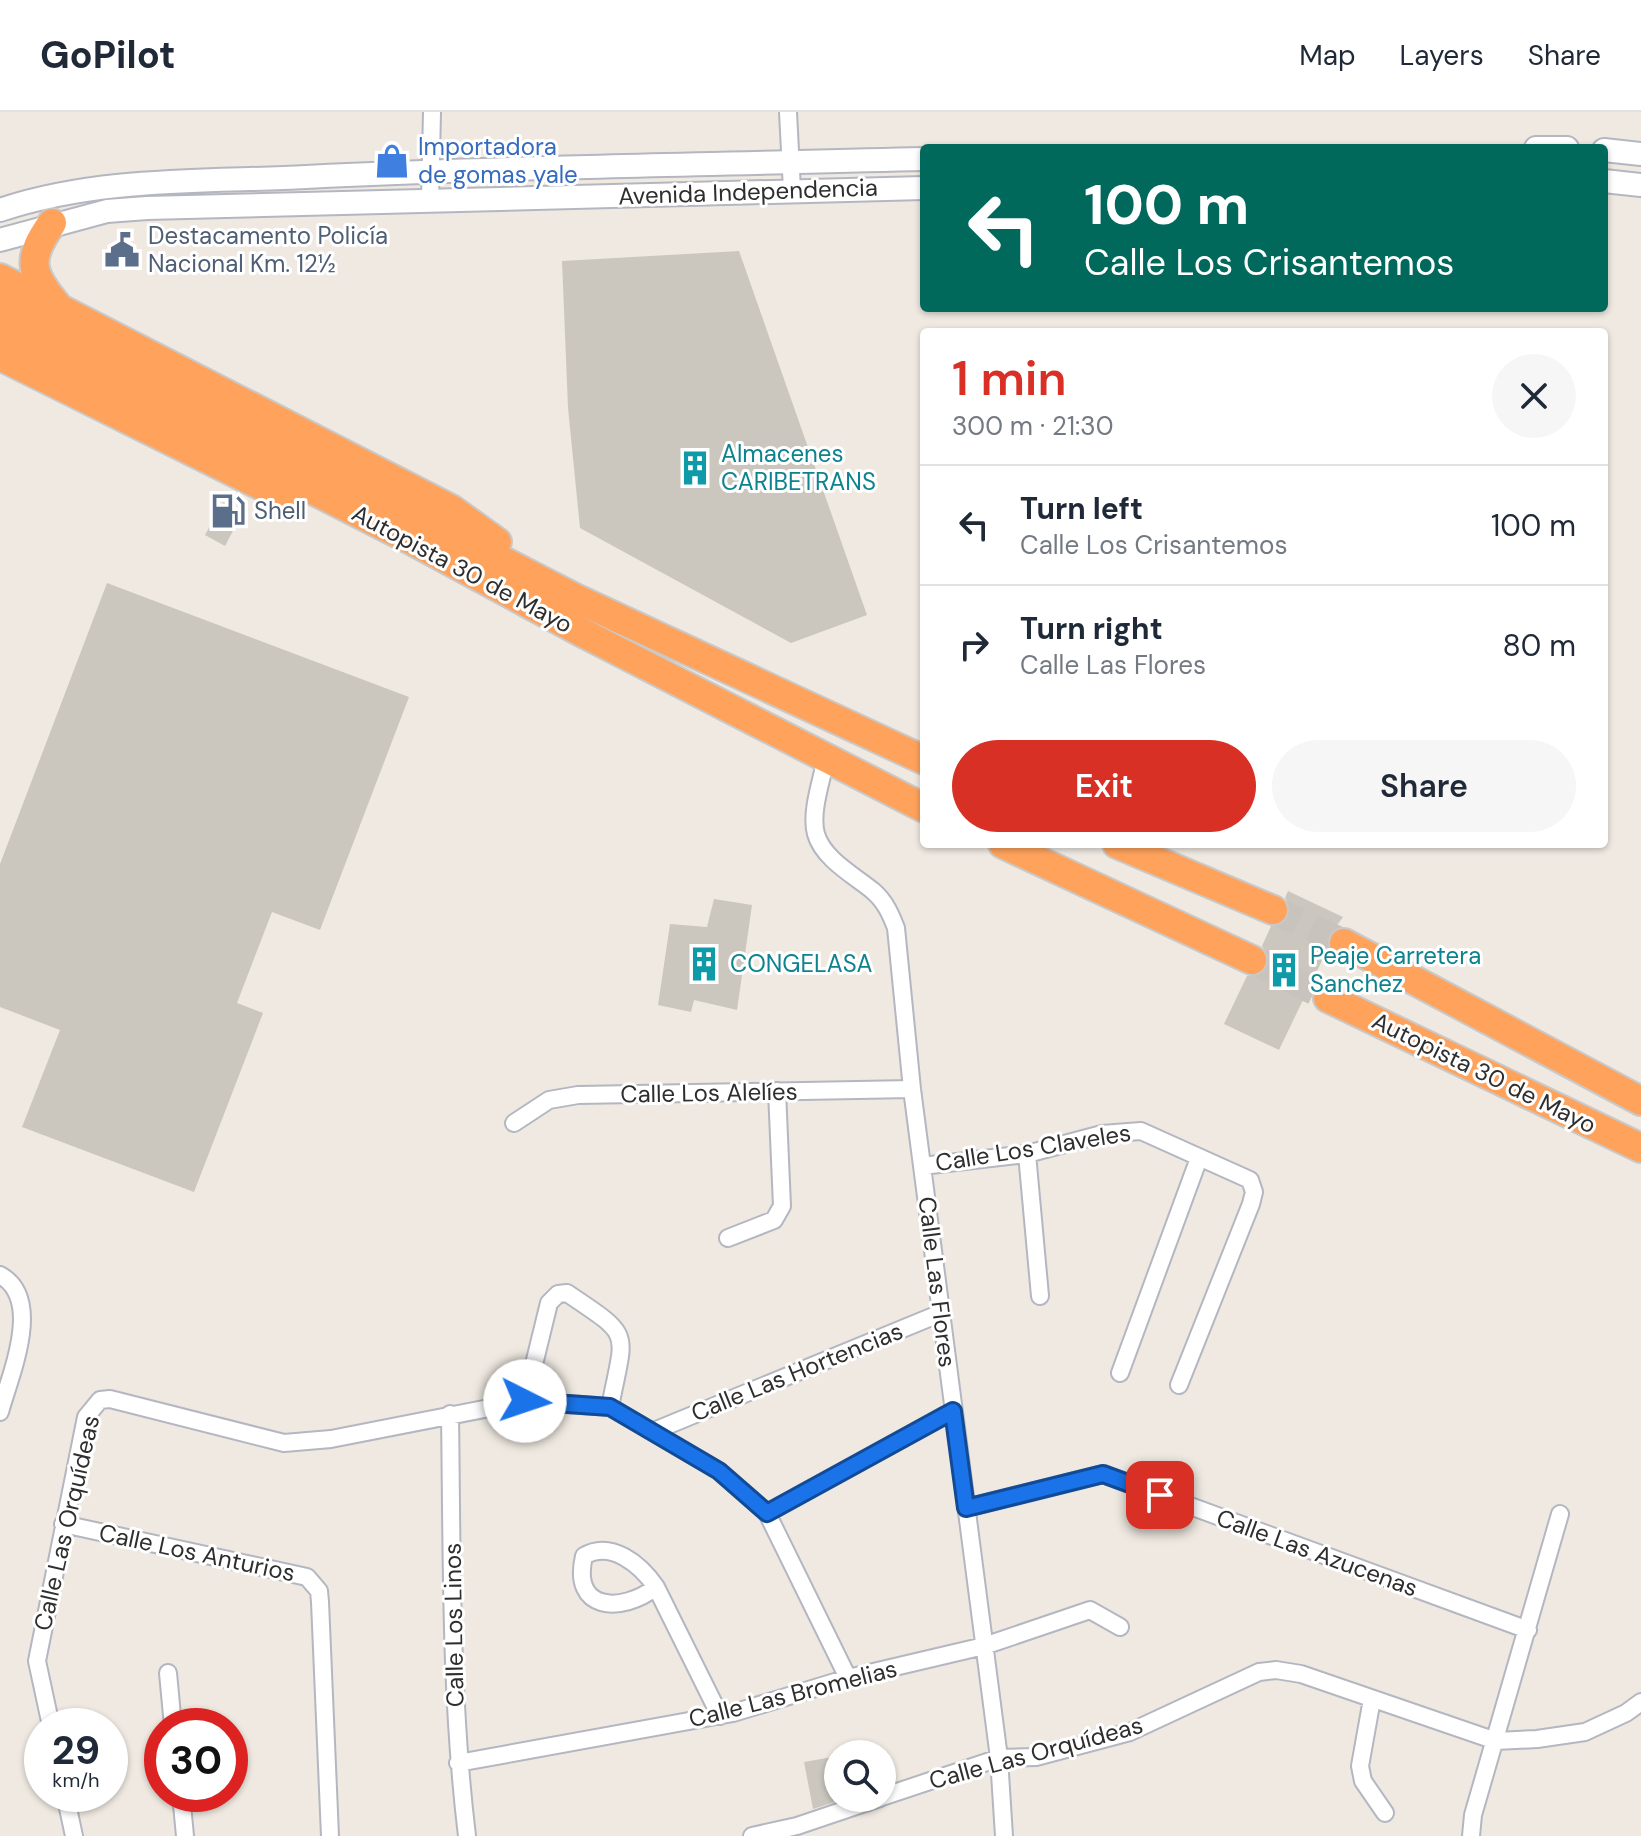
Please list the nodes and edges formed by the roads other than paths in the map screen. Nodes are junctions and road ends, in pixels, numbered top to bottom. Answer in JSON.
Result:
{"nodes":[{"id":1,"x":432,"y":112,"type":"edge"},
{"id":2,"x":788,"y":112,"type":"edge"},
{"id":3,"x":1608,"y":150,"type":"edge"},
{"id":4,"x":1641,"y":154,"type":"edge"},
{"id":5,"x":920,"y":159,"type":"edge"},
{"id":6,"x":791,"y":163,"type":"junction"},
{"id":7,"x":433,"y":171,"type":"junction"},
{"id":8,"x":1608,"y":181,"type":"edge"},
{"id":9,"x":1641,"y":185,"type":"edge"},
{"id":10,"x":920,"y":188,"type":"edge"},
{"id":11,"x":792,"y":190,"type":"junction"},
{"id":12,"x":430,"y":201,"type":"junction"},
{"id":13,"x":0,"y":210,"type":"edge"},
{"id":14,"x":52,"y":223,"type":"junction"},
{"id":15,"x":0,"y":240,"type":"edge"},
{"id":16,"x":0,"y":278,"type":"edge"},
{"id":17,"x":0,"y":302,"type":"edge"},
{"id":18,"x":59,"y":308,"type":"junction"},
{"id":19,"x":0,"y":331,"type":"edge"},
{"id":20,"x":0,"y":356,"type":"edge"},
{"id":21,"x":418,"y":530,"type":"junction"},
{"id":22,"x":575,"y":598,"type":"junction"},
{"id":23,"x":581,"y":632,"type":"junction"},
{"id":24,"x":826,"y":758,"type":"junction"},
{"id":25,"x":920,"y":758,"type":"edge"},
{"id":26,"x":920,"y":806,"type":"edge"},
{"id":27,"x":1012,"y":848,"type":"edge"},
{"id":28,"x":1126,"y":848,"type":"edge"},
{"id":29,"x":1273,"y":910,"type":"tunnel mouth"},
{"id":30,"x":1344,"y":943,"type":"tunnel mouth"},
{"id":31,"x":1252,"y":960,"type":"tunnel mouth"},
{"id":32,"x":1328,"y":998,"type":"tunnel mouth"},
{"id":33,"x":912,"y":1089,"type":"junction"},
{"id":34,"x":777,"y":1091,"type":"junction"},
{"id":35,"x":1641,"y":1101,"type":"edge"},
{"id":36,"x":514,"y":1123,"type":"dead end"},
{"id":37,"x":1641,"y":1148,"type":"edge"},
{"id":38,"x":1027,"y":1154,"type":"junction"},
{"id":39,"x":1199,"y":1158,"type":"junction"},
{"id":40,"x":922,"y":1166,"type":"junction"},
{"id":41,"x":728,"y":1238,"type":"dead end"},
{"id":42,"x":0,"y":1275,"type":"edge"},
{"id":43,"x":1040,"y":1296,"type":"dead end"},
{"id":44,"x":941,"y":1313,"type":"junction"},
{"id":45,"x":1120,"y":1373,"type":"dead end"},
{"id":46,"x":1179,"y":1385,"type":"dead end"},
{"id":47,"x":525,"y":1401,"type":"junction"},
{"id":48,"x":610,"y":1407,"type":"junction"},
{"id":49,"x":953,"y":1411,"type":"junction"},
{"id":50,"x":0,"y":1412,"type":"edge"},
{"id":51,"x":450,"y":1414,"type":"junction"},
{"id":52,"x":654,"y":1431,"type":"junction"},
{"id":53,"x":966,"y":1508,"type":"junction"},
{"id":54,"x":767,"y":1513,"type":"junction"},
{"id":55,"x":1560,"y":1514,"type":"dead end"},
{"id":56,"x":63,"y":1524,"type":"junction"},
{"id":57,"x":656,"y":1587,"type":"junction"},
{"id":58,"x":1120,"y":1627,"type":"dead end"},
{"id":59,"x":1528,"y":1630,"type":"junction"},
{"id":60,"x":984,"y":1646,"type":"junction"},
{"id":61,"x":168,"y":1673,"type":"dead end"},
{"id":62,"x":848,"y":1678,"type":"junction"},
{"id":63,"x":1372,"y":1699,"type":"junction"},
{"id":64,"x":1641,"y":1702,"type":"edge"},
{"id":65,"x":47,"y":1708,"type":"edge"},
{"id":66,"x":171,"y":1708,"type":"edge"},
{"id":67,"x":720,"y":1716,"type":"junction"},
{"id":68,"x":1496,"y":1741,"type":"junction"},
{"id":69,"x":999,"y":1758,"type":"junction"},
{"id":70,"x":458,"y":1763,"type":"junction"},
{"id":71,"x":896,"y":1793,"type":"edge"},
{"id":72,"x":69,"y":1812,"type":"edge"},
{"id":73,"x":183,"y":1812,"type":"edge"},
{"id":74,"x":839,"y":1812,"type":"edge"},
{"id":75,"x":1385,"y":1813,"type":"dead end"},
{"id":76,"x":74,"y":1836,"type":"edge"},
{"id":77,"x":185,"y":1836,"type":"edge"},
{"id":78,"x":330,"y":1836,"type":"edge"},
{"id":79,"x":467,"y":1836,"type":"edge"},
{"id":80,"x":752,"y":1836,"type":"edge"},
{"id":81,"x":1004,"y":1836,"type":"edge"},
{"id":82,"x":1471,"y":1836,"type":"edge"}],
"edges":[{"from":1,"to":7,"type":"street"},
{"from":2,"to":6,"type":"street"},
{"from":3,"to":4,"type":"street"},
{"from":5,"to":6,"type":"street","name":"Avenida Independencia"},
{"from":6,"to":7,"type":"street","name":"Avenida Independencia"},
{"from":6,"to":11,"type":"street"},
{"from":7,"to":12,"type":"street"},
{"from":7,"to":13,"type":"street","name":"Avenida Independencia"},
{"from":8,"to":9,"type":"street"},
{"from":10,"to":11,"type":"street","name":"Avenida Independencia"},
{"from":11,"to":12,"type":"street","name":"Avenida Independencia"},
{"from":12,"to":14,"type":"street","name":"Avenida Independencia"},
{"from":14,"to":15,"type":"street","name":"Avenida Independencia"},
{"from":14,"to":18,"type":"highway"},
{"from":16,"to":18,"type":"highway"},
{"from":17,"to":21,"type":"highway","name":"Autopista 30 de Mayo"},
{"from":18,"to":22,"type":"highway"},
{"from":19,"to":21,"type":"highway","name":"Autopista 30 de Mayo"},
{"from":20,"to":23,"type":"highway"},
{"from":21,"to":22,"type":"highway","name":"Autopista 30 de Mayo"},
{"from":21,"to":23,"type":"highway","name":"Autopista 30 de Mayo"},
{"from":22,"to":25,"type":"highway","name":"Autopista 30 de Mayo"},
{"from":23,"to":24,"type":"highway","name":"Autopista 30 de Mayo"},
{"from":24,"to":26,"type":"highway","name":"Autopista 30 de Mayo"},
{"from":24,"to":33,"type":"street","name":"Calle Las Flores"},
{"from":27,"to":31,"type":"highway"},
{"from":28,"to":29,"type":"highway"},
{"from":30,"to":35,"type":"highway","name":"Autopista 30 de Mayo"},
{"from":32,"to":37,"type":"highway","name":"Autopista 30 de Mayo"},
{"from":33,"to":34,"type":"street","name":"Calle Los Alelíes"},
{"from":33,"to":40,"type":"street","name":"Calle Las Flores"},
{"from":34,"to":36,"type":"street","name":"Calle Los Alelíes"},
{"from":34,"to":41,"type":"street"},
{"from":38,"to":39,"type":"street","name":"Calle Los Claveles"},
{"from":38,"to":40,"type":"street","name":"Calle Los Claveles"},
{"from":38,"to":43,"type":"street"},
{"from":39,"to":45,"type":"street"},
{"from":39,"to":46,"type":"street","name":"Calle Los Claveles"},
{"from":40,"to":44,"type":"street","name":"Calle Las Flores"},
{"from":42,"to":50,"type":"street"},
{"from":44,"to":49,"type":"street","name":"Calle Las Flores"},
{"from":44,"to":52,"type":"street","name":"Calle Las Hortencias"},
{"from":47,"to":48,"type":"street","name":"Calle Las Orquídeas"},
{"from":47,"to":48,"type":"street"},
{"from":47,"to":51,"type":"street","name":"Calle Las Orquídeas"},
{"from":48,"to":52,"type":"street","name":"Calle Las Orquídeas"},
{"from":49,"to":53,"type":"street","name":"Calle Las Flores"},
{"from":49,"to":54,"type":"street"},
{"from":51,"to":56,"type":"street","name":"Calle Las Orquídeas"},
{"from":51,"to":70,"type":"street","name":"Calle Los Linos"},
{"from":52,"to":54,"type":"street","name":"Calle Las Orquídeas"},
{"from":53,"to":59,"type":"street","name":"Calle Las Azucenas"},
{"from":53,"to":60,"type":"street","name":"Calle Las Flores"},
{"from":54,"to":62,"type":"street","name":"Calle Las Orquídeas"},
{"from":55,"to":59,"type":"street"},
{"from":56,"to":65,"type":"street","name":"Calle Las Orquídeas"},
{"from":56,"to":78,"type":"street","name":"Calle Los Anturios"},
{"from":57,"to":57,"type":"street"},
{"from":57,"to":67,"type":"street"},
{"from":58,"to":60,"type":"street","name":"Calle Las Bromelias"},
{"from":59,"to":68,"type":"street"},
{"from":60,"to":62,"type":"street","name":"Calle Las Bromelias"},
{"from":60,"to":69,"type":"street","name":"Calle Las Flores"},
{"from":61,"to":66,"type":"street"},
{"from":62,"to":67,"type":"street","name":"Calle Las Bromelias"},
{"from":63,"to":68,"type":"street","name":"Calle Las Orquídeas"},
{"from":63,"to":69,"type":"street","name":"Calle Las Orquídeas"},
{"from":63,"to":75,"type":"street"},
{"from":64,"to":68,"type":"street","name":"Calle Las Orquídeas"},
{"from":67,"to":70,"type":"street","name":"Calle Las Bromelias"},
{"from":68,"to":82,"type":"street"},
{"from":69,"to":71,"type":"street","name":"Calle Las Orquídeas"},
{"from":69,"to":81,"type":"street","name":"Calle Las Flores"},
{"from":70,"to":79,"type":"street","name":"Calle Los Linos"},
{"from":72,"to":76,"type":"street"},
{"from":73,"to":77,"type":"street"},
{"from":74,"to":80,"type":"street","name":"Calle Las Orquídeas"}]}
